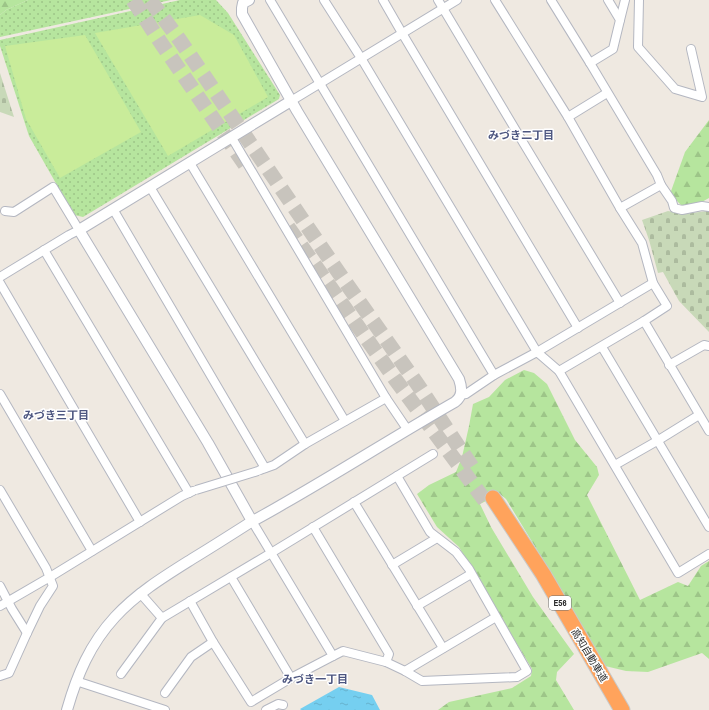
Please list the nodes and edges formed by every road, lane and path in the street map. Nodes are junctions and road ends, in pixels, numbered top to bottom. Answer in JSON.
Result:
{"nodes":[{"id":1,"x":249,"y":0,"type":"edge"},
{"id":2,"x":270,"y":0,"type":"edge"},
{"id":3,"x":324,"y":0,"type":"edge"},
{"id":4,"x":383,"y":0,"type":"edge"},
{"id":5,"x":438,"y":0,"type":"edge"},
{"id":6,"x":457,"y":0,"type":"edge"},
{"id":7,"x":495,"y":0,"type":"edge"},
{"id":8,"x":551,"y":0,"type":"edge"},
{"id":9,"x":608,"y":0,"type":"edge"},
{"id":10,"x":625,"y":0,"type":"edge"},
{"id":11,"x":640,"y":0,"type":"edge"},
{"id":12,"x":443,"y":8,"type":"junction"},
{"id":13,"x":620,"y":20,"type":"junction"},
{"id":14,"x":402,"y":33,"type":"junction"},
{"id":15,"x":691,"y":49,"type":"dead end"},
{"id":16,"x":361,"y":58,"type":"junction"},
{"id":17,"x":590,"y":64,"type":"junction"},
{"id":18,"x":319,"y":84,"type":"junction"},
{"id":19,"x":607,"y":93,"type":"junction"},
{"id":20,"x":291,"y":101,"type":"junction"},
{"id":21,"x":568,"y":117,"type":"junction"},
{"id":22,"x":232,"y":138,"type":"junction"},
{"id":23,"x":190,"y":163,"type":"junction"},
{"id":24,"x":661,"y":185,"type":"junction"},
{"id":25,"x":150,"y":187,"type":"junction"},
{"id":26,"x":709,"y":207,"type":"edge"},
{"id":27,"x":620,"y":208,"type":"junction"},
{"id":28,"x":113,"y":210,"type":"junction"},
{"id":29,"x":5,"y":211,"type":"dead end"},
{"id":30,"x":79,"y":230,"type":"junction"},
{"id":31,"x":44,"y":250,"type":"junction"},
{"id":32,"x":0,"y":277,"type":"edge"},
{"id":33,"x":0,"y":283,"type":"edge"},
{"id":34,"x":653,"y":283,"type":"junction"},
{"id":35,"x":620,"y":303,"type":"junction"},
{"id":36,"x":644,"y":321,"type":"junction"},
{"id":37,"x":578,"y":328,"type":"junction"},
{"id":38,"x":709,"y":346,"type":"edge"},
{"id":39,"x":602,"y":347,"type":"junction"},
{"id":40,"x":537,"y":352,"type":"junction"},
{"id":41,"x":669,"y":365,"type":"junction"},
{"id":42,"x":559,"y":371,"type":"junction"},
{"id":43,"x":494,"y":375,"type":"junction"},
{"id":44,"x":0,"y":394,"type":"edge"},
{"id":45,"x":460,"y":395,"type":"junction"},
{"id":46,"x":386,"y":398,"type":"junction"},
{"id":47,"x":699,"y":415,"type":"junction"},
{"id":48,"x":345,"y":421,"type":"junction"},
{"id":49,"x":407,"y":429,"type":"junction"},
{"id":50,"x":709,"y":431,"type":"edge"},
{"id":51,"x":657,"y":441,"type":"junction"},
{"id":52,"x":305,"y":444,"type":"junction"},
{"id":53,"x":433,"y":454,"type":"dead end"},
{"id":54,"x":615,"y":465,"type":"junction"},
{"id":55,"x":262,"y":469,"type":"junction"},
{"id":56,"x":397,"y":476,"type":"junction"},
{"id":57,"x":0,"y":490,"type":"edge"},
{"id":58,"x":192,"y":491,"type":"junction"},
{"id":59,"x":354,"y":502,"type":"junction"},
{"id":60,"x":252,"y":521,"type":"junction"},
{"id":61,"x":140,"y":522,"type":"junction"},
{"id":62,"x":313,"y":527,"type":"junction"},
{"id":63,"x":709,"y":527,"type":"edge"},
{"id":64,"x":437,"y":538,"type":"junction"},
{"id":65,"x":92,"y":551,"type":"junction"},
{"id":66,"x":271,"y":553,"type":"junction"},
{"id":67,"x":709,"y":554,"type":"edge"},
{"id":68,"x":392,"y":565,"type":"junction"},
{"id":69,"x":471,"y":574,"type":"junction"},
{"id":70,"x":50,"y":577,"type":"junction"},
{"id":71,"x":231,"y":577,"type":"junction"},
{"id":72,"x":0,"y":586,"type":"edge"},
{"id":73,"x":140,"y":593,"type":"junction"},
{"id":74,"x":8,"y":601,"type":"junction"},
{"id":75,"x":190,"y":601,"type":"junction"},
{"id":76,"x":0,"y":606,"type":"edge"},
{"id":77,"x":417,"y":606,"type":"junction"},
{"id":78,"x":496,"y":617,"type":"junction"},
{"id":79,"x":162,"y":618,"type":"junction"},
{"id":80,"x":27,"y":633,"type":"junction"},
{"id":81,"x":213,"y":642,"type":"junction"},
{"id":82,"x":443,"y":648,"type":"junction"},
{"id":83,"x":333,"y":656,"type":"junction"},
{"id":84,"x":386,"y":662,"type":"junction"},
{"id":85,"x":405,"y":671,"type":"junction"},
{"id":86,"x":120,"y":674,"type":"dead end"},
{"id":87,"x":0,"y":676,"type":"edge"},
{"id":88,"x":291,"y":678,"type":"junction"},
{"id":89,"x":76,"y":681,"type":"junction"},
{"id":90,"x":164,"y":692,"type":"dead end"},
{"id":91,"x":283,"y":705,"type":"dead end"},
{"id":92,"x":67,"y":710,"type":"edge"},
{"id":93,"x":165,"y":710,"type":"edge"},
{"id":94,"x":266,"y":710,"type":"edge"},
{"id":95,"x":613,"y":710,"type":"edge"},
{"id":96,"x":622,"y":710,"type":"edge"}],
"edges":[{"from":1,"to":20,"type":"street"},
{"from":2,"to":18,"type":"street"},
{"from":3,"to":16,"type":"street"},
{"from":4,"to":14,"type":"street"},
{"from":5,"to":12,"type":"street"},
{"from":6,"to":12,"type":"street"},
{"from":7,"to":21,"type":"street"},
{"from":8,"to":17,"type":"street"},
{"from":9,"to":13,"type":"street"},
{"from":10,"to":13,"type":"street"},
{"from":11,"to":15,"type":"street"},
{"from":12,"to":14,"type":"street"},
{"from":12,"to":35,"type":"street"},
{"from":13,"to":17,"type":"street"},
{"from":14,"to":16,"type":"street"},
{"from":14,"to":37,"type":"street"},
{"from":16,"to":18,"type":"street"},
{"from":16,"to":40,"type":"street"},
{"from":17,"to":19,"type":"street"},
{"from":18,"to":20,"type":"street"},
{"from":18,"to":43,"type":"street"},
{"from":19,"to":21,"type":"street"},
{"from":19,"to":24,"type":"street"},
{"from":20,"to":22,"type":"street"},
{"from":20,"to":45,"type":"street"},
{"from":21,"to":27,"type":"street"},
{"from":22,"to":23,"type":"street"},
{"from":22,"to":46,"type":"street"},
{"from":23,"to":25,"type":"street"},
{"from":23,"to":48,"type":"street"},
{"from":24,"to":26,"type":"street"},
{"from":24,"to":27,"type":"street"},
{"from":25,"to":28,"type":"street"},
{"from":25,"to":52,"type":"street"},
{"from":27,"to":34,"type":"street"},
{"from":28,"to":30,"type":"street"},
{"from":28,"to":55,"type":"street"},
{"from":29,"to":30,"type":"street"},
{"from":30,"to":31,"type":"street"},
{"from":30,"to":60,"type":"street"},
{"from":31,"to":32,"type":"street"},
{"from":31,"to":58,"type":"street"},
{"from":33,"to":61,"type":"street"},
{"from":34,"to":35,"type":"street"},
{"from":34,"to":36,"type":"street"},
{"from":35,"to":37,"type":"street"},
{"from":36,"to":39,"type":"street"},
{"from":36,"to":41,"type":"street"},
{"from":37,"to":40,"type":"street"},
{"from":38,"to":41,"type":"street"},
{"from":39,"to":42,"type":"street"},
{"from":39,"to":51,"type":"street"},
{"from":40,"to":42,"type":"street"},
{"from":40,"to":43,"type":"street"},
{"from":41,"to":47,"type":"street"},
{"from":42,"to":54,"type":"street"},
{"from":43,"to":45,"type":"street"},
{"from":44,"to":65,"type":"street"},
{"from":45,"to":49,"type":"street"},
{"from":46,"to":48,"type":"street"},
{"from":46,"to":49,"type":"street"},
{"from":47,"to":50,"type":"street"},
{"from":47,"to":51,"type":"street"},
{"from":48,"to":52,"type":"street"},
{"from":49,"to":60,"type":"street"},
{"from":51,"to":54,"type":"street"},
{"from":51,"to":63,"type":"street"},
{"from":52,"to":55,"type":"street"},
{"from":53,"to":56,"type":"street"},
{"from":54,"to":67,"type":"street"},
{"from":55,"to":58,"type":"street","bridge":true},
{"from":56,"to":59,"type":"street"},
{"from":56,"to":64,"type":"street"},
{"from":57,"to":70,"type":"street"},
{"from":58,"to":61,"type":"street"},
{"from":59,"to":62,"type":"street"},
{"from":59,"to":68,"type":"street"},
{"from":60,"to":66,"type":"street"},
{"from":60,"to":73,"type":"street"},
{"from":61,"to":65,"type":"street"},
{"from":62,"to":66,"type":"street"},
{"from":62,"to":84,"type":"street"},
{"from":64,"to":68,"type":"street"},
{"from":64,"to":69,"type":"street"},
{"from":65,"to":70,"type":"street"},
{"from":66,"to":71,"type":"street"},
{"from":66,"to":83,"type":"street"},
{"from":68,"to":77,"type":"street"},
{"from":69,"to":77,"type":"street"},
{"from":69,"to":78,"type":"street"},
{"from":70,"to":74,"type":"street"},
{"from":70,"to":80,"type":"street"},
{"from":71,"to":75,"type":"street"},
{"from":71,"to":88,"type":"street"},
{"from":72,"to":74,"type":"street"},
{"from":73,"to":79,"type":"street"},
{"from":73,"to":89,"type":"street"},
{"from":74,"to":76,"type":"street"},
{"from":74,"to":80,"type":"street"},
{"from":75,"to":79,"type":"street"},
{"from":75,"to":81,"type":"street"},
{"from":77,"to":82,"type":"street"},
{"from":78,"to":82,"type":"street"},
{"from":78,"to":85,"type":"street"},
{"from":79,"to":86,"type":"street"},
{"from":80,"to":87,"type":"street"},
{"from":81,"to":88,"type":"street"},
{"from":81,"to":90,"type":"street"},
{"from":82,"to":85,"type":"street"},
{"from":83,"to":84,"type":"street"},
{"from":83,"to":88,"type":"street"},
{"from":84,"to":85,"type":"street"},
{"from":89,"to":92,"type":"street"},
{"from":89,"to":93,"type":"street"},
{"from":91,"to":94,"type":"street"},
{"from":95,"to":96,"type":"highway","name":"高知自動車道","number":"E56"}]}
